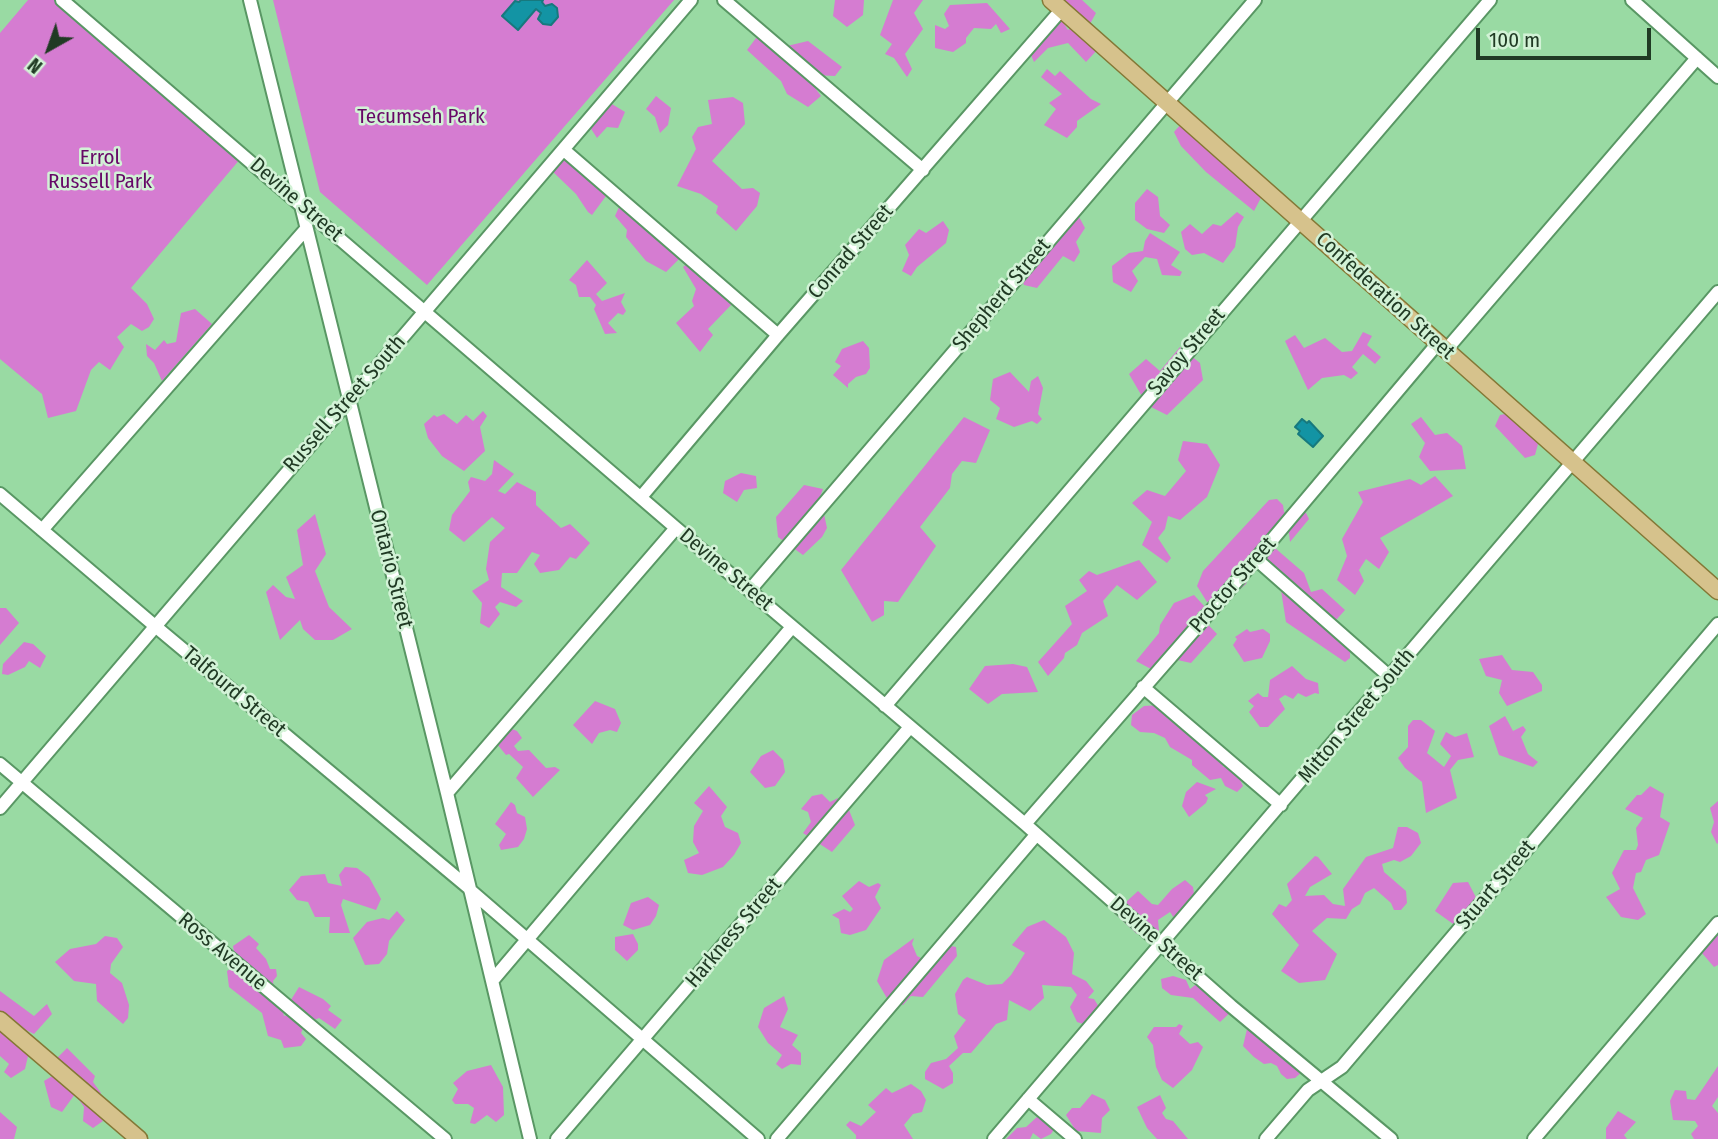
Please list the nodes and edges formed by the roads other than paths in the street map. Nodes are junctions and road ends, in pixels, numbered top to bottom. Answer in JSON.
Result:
{"nodes":[{"id":1,"x":62,"y":0,"type":"edge"},
{"id":2,"x":250,"y":0,"type":"edge"},
{"id":3,"x":691,"y":0,"type":"edge"},
{"id":4,"x":724,"y":0,"type":"edge"},
{"id":5,"x":1255,"y":0,"type":"edge"},
{"id":6,"x":1490,"y":0,"type":"edge"},
{"id":7,"x":1632,"y":0,"type":"edge"},
{"id":8,"x":1057,"y":5,"type":"edge"},
{"id":9,"x":1697,"y":58,"type":"junction"},
{"id":10,"x":1718,"y":77,"type":"edge"},
{"id":11,"x":1166,"y":102,"type":"junction"},
{"id":12,"x":564,"y":150,"type":"junction"},
{"id":13,"x":923,"y":170,"type":"junction"},
{"id":14,"x":301,"y":204,"type":"junction"},
{"id":15,"x":1299,"y":220,"type":"junction"},
{"id":16,"x":306,"y":229,"type":"junction"},
{"id":17,"x":1718,"y":292,"type":"edge"},
{"id":18,"x":425,"y":310,"type":"junction"},
{"id":19,"x":778,"y":334,"type":"junction"},
{"id":20,"x":1442,"y":347,"type":"junction"},
{"id":21,"x":349,"y":400,"type":"junction"},
{"id":22,"x":1572,"y":461,"type":"junction"},
{"id":23,"x":0,"y":494,"type":"edge"},
{"id":24,"x":641,"y":497,"type":"junction"},
{"id":25,"x":676,"y":528,"type":"junction"},
{"id":26,"x":42,"y":530,"type":"junction"},
{"id":27,"x":1256,"y":559,"type":"junction"},
{"id":28,"x":750,"y":590,"type":"junction"},
{"id":29,"x":1718,"y":591,"type":"edge"},
{"id":30,"x":1718,"y":624,"type":"edge"},
{"id":31,"x":155,"y":626,"type":"junction"},
{"id":32,"x":792,"y":627,"type":"junction"},
{"id":33,"x":1390,"y":677,"type":"junction"},
{"id":34,"x":1143,"y":687,"type":"junction"},
{"id":35,"x":885,"y":706,"type":"junction"},
{"id":36,"x":910,"y":727,"type":"junction"},
{"id":37,"x":0,"y":764,"type":"edge"},
{"id":38,"x":22,"y":783,"type":"junction"},
{"id":39,"x":447,"y":793,"type":"junction"},
{"id":40,"x":1280,"y":805,"type":"junction"},
{"id":41,"x":0,"y":808,"type":"edge"},
{"id":42,"x":1025,"y":824,"type":"junction"},
{"id":43,"x":1036,"y":835,"type":"junction"},
{"id":44,"x":470,"y":889,"type":"junction"},
{"id":45,"x":1718,"y":923,"type":"edge"},
{"id":46,"x":528,"y":938,"type":"junction"},
{"id":47,"x":1163,"y":943,"type":"junction"},
{"id":48,"x":492,"y":981,"type":"junction"},
{"id":49,"x":0,"y":1020,"type":"edge"},
{"id":50,"x":644,"y":1039,"type":"junction"},
{"id":51,"x":1321,"y":1079,"type":"junction"},
{"id":52,"x":1028,"y":1099,"type":"junction"},
{"id":53,"x":139,"y":1139,"type":"edge"},
{"id":54,"x":445,"y":1139,"type":"edge"},
{"id":55,"x":530,"y":1139,"type":"edge"},
{"id":56,"x":557,"y":1139,"type":"edge"},
{"id":57,"x":758,"y":1139,"type":"edge"},
{"id":58,"x":777,"y":1139,"type":"edge"},
{"id":59,"x":994,"y":1139,"type":"edge"},
{"id":60,"x":1075,"y":1139,"type":"edge"},
{"id":61,"x":1266,"y":1139,"type":"edge"},
{"id":62,"x":1391,"y":1139,"type":"edge"},
{"id":63,"x":1534,"y":1139,"type":"edge"}],
"edges":[{"from":1,"to":14,"type":"street","name":"Devine Street"},
{"from":2,"to":14,"type":"street","name":"Ontario Street"},
{"from":3,"to":12,"type":"street","name":"Russell Street South"},
{"from":4,"to":13,"type":"street"},
{"from":5,"to":11,"type":"street","name":"Shepherd Street"},
{"from":6,"to":15,"type":"street","name":"Savoy Street"},
{"from":7,"to":9,"type":"street"},
{"from":8,"to":11,"type":"main road","name":"Confederation Street"},
{"from":8,"to":13,"type":"street","name":"Conrad Street"},
{"from":9,"to":10,"type":"street"},
{"from":9,"to":20,"type":"street","name":"Proctor Street"},
{"from":11,"to":15,"type":"main road","name":"Confederation Street"},
{"from":11,"to":28,"type":"street","name":"Shepherd Street"},
{"from":12,"to":18,"type":"street","name":"Russell Street South"},
{"from":12,"to":19,"type":"street"},
{"from":13,"to":19,"type":"street","name":"Conrad Street"},
{"from":14,"to":16,"type":"street","name":"Ontario Street"},
{"from":14,"to":18,"type":"street","name":"Devine Street"},
{"from":15,"to":20,"type":"main road","name":"Confederation Street"},
{"from":15,"to":35,"type":"street","name":"Savoy Street"},
{"from":16,"to":21,"type":"street","name":"Ontario Street"},
{"from":16,"to":26,"type":"street"},
{"from":17,"to":22,"type":"street","name":"Mitton Street South"},
{"from":18,"to":21,"type":"street","name":"Russell Street South"},
{"from":18,"to":24,"type":"street","name":"Devine Street"},
{"from":19,"to":24,"type":"street","name":"Conrad Street"},
{"from":20,"to":22,"type":"main road","name":"Confederation Street"},
{"from":20,"to":27,"type":"street","name":"Proctor Street"},
{"from":21,"to":31,"type":"street","name":"Russell Street South"},
{"from":21,"to":39,"type":"street","name":"Ontario Street"},
{"from":22,"to":29,"type":"main road","name":"Confederation Street"},
{"from":22,"to":33,"type":"street","name":"Mitton Street South"},
{"from":23,"to":26,"type":"street","name":"Talfourd Street"},
{"from":24,"to":25,"type":"street","name":"Devine Street"},
{"from":25,"to":28,"type":"street","name":"Devine Street"},
{"from":25,"to":39,"type":"street"},
{"from":26,"to":31,"type":"street","name":"Talfourd Street"},
{"from":27,"to":33,"type":"street"},
{"from":27,"to":34,"type":"street","name":"Proctor Street"},
{"from":28,"to":32,"type":"street","name":"Devine Street"},
{"from":30,"to":51,"type":"street","name":"Stuart Street"},
{"from":31,"to":38,"type":"street","name":"Russell Street South"},
{"from":31,"to":44,"type":"street","name":"Talfourd Street"},
{"from":32,"to":35,"type":"street","name":"Devine Street"},
{"from":32,"to":46,"type":"street"},
{"from":33,"to":40,"type":"street","name":"Mitton Street South"},
{"from":34,"to":40,"type":"street"},
{"from":34,"to":42,"type":"street","name":"Proctor Street"},
{"from":35,"to":36,"type":"street","name":"Devine Street"},
{"from":36,"to":42,"type":"street","name":"Devine Street"},
{"from":36,"to":50,"type":"street","name":"Harkness Street"},
{"from":37,"to":38,"type":"street","name":"Ross Avenue"},
{"from":38,"to":41,"type":"street","name":"Russell Street South"},
{"from":38,"to":54,"type":"street","name":"Ross Avenue"},
{"from":39,"to":44,"type":"street","name":"Ontario Street"},
{"from":40,"to":47,"type":"street","name":"Mitton Street South"},
{"from":42,"to":43,"type":"street","name":"Devine Street"},
{"from":43,"to":47,"type":"street","name":"Devine Street"},
{"from":43,"to":58,"type":"street"},
{"from":44,"to":46,"type":"street","name":"Talfourd Street"},
{"from":44,"to":48,"type":"street","name":"Ontario Street"},
{"from":45,"to":63,"type":"street"},
{"from":46,"to":48,"type":"street"},
{"from":46,"to":50,"type":"street","name":"Talfourd Street"},
{"from":47,"to":51,"type":"street","name":"Devine Street"},
{"from":47,"to":52,"type":"street","name":"Mitton Street South"},
{"from":48,"to":55,"type":"street","name":"Ontario Street"},
{"from":49,"to":53,"type":"main road"},
{"from":50,"to":56,"type":"street","name":"Harkness Street"},
{"from":50,"to":57,"type":"street","name":"Talfourd Street"},
{"from":51,"to":61,"type":"street","name":"Stuart Street"},
{"from":51,"to":62,"type":"street","name":"Devine Street"},
{"from":52,"to":59,"type":"street","name":"Mitton Street South"},
{"from":52,"to":60,"type":"street"}]}
